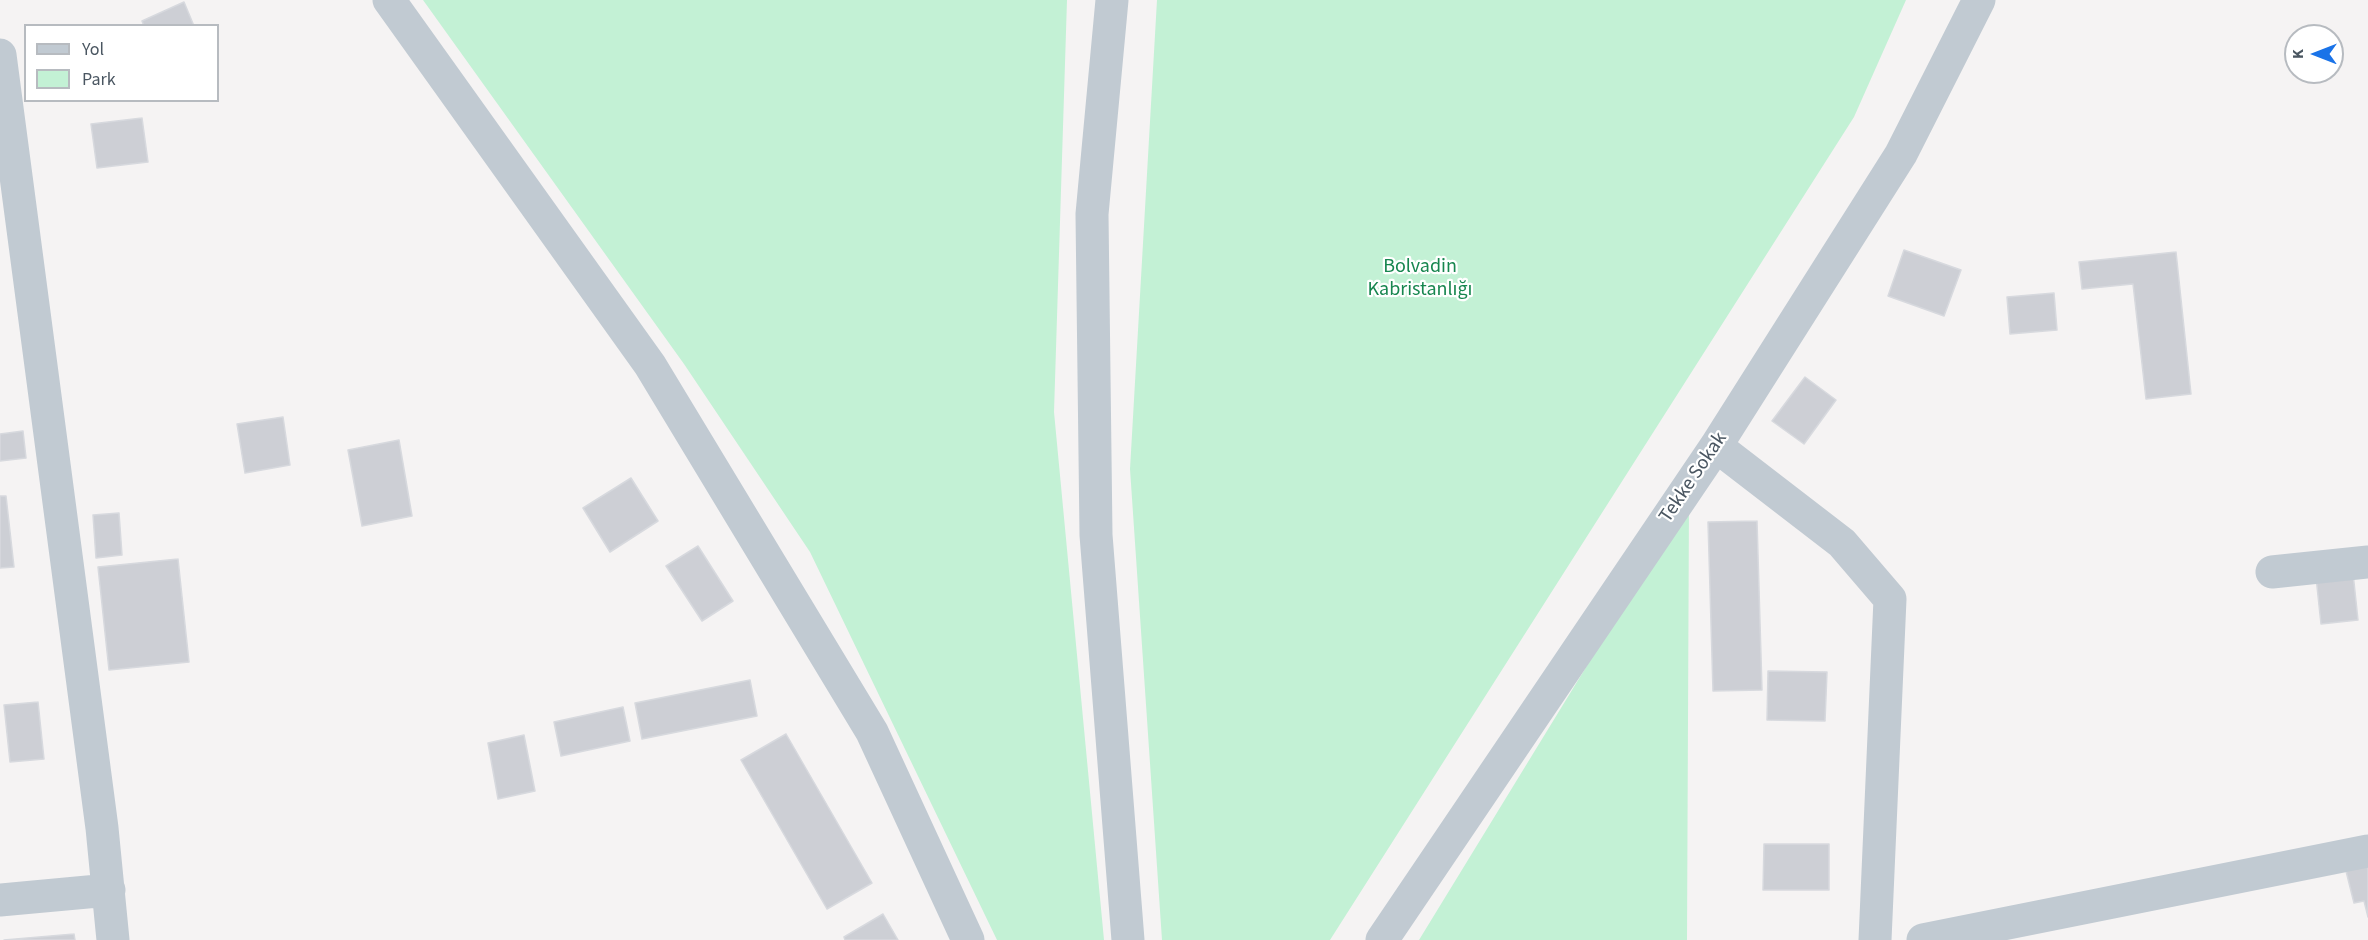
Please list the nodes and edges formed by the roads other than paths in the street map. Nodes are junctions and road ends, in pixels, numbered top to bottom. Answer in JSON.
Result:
{"nodes":[{"id":1,"x":389,"y":0,"type":"edge"},
{"id":2,"x":1112,"y":0,"type":"edge"},
{"id":3,"x":1979,"y":0,"type":"edge"},
{"id":4,"x":0,"y":55,"type":"edge"},
{"id":5,"x":1716,"y":446,"type":"junction"},
{"id":6,"x":2368,"y":562,"type":"edge"},
{"id":7,"x":2272,"y":572,"type":"dead end"},
{"id":8,"x":2368,"y":851,"type":"edge"},
{"id":9,"x":109,"y":890,"type":"junction"},
{"id":10,"x":0,"y":900,"type":"edge"},
{"id":11,"x":114,"y":940,"type":"edge"},
{"id":12,"x":968,"y":940,"type":"edge"},
{"id":13,"x":1128,"y":940,"type":"edge"},
{"id":14,"x":1382,"y":940,"type":"edge"},
{"id":15,"x":1875,"y":940,"type":"edge"},
{"id":16,"x":1923,"y":940,"type":"edge"}],
"edges":[{"from":1,"to":12,"type":"street"},
{"from":2,"to":13,"type":"street"},
{"from":3,"to":5,"type":"street","name":"Tekke Sokak"},
{"from":4,"to":9,"type":"street"},
{"from":5,"to":14,"type":"street","name":"Tekke Sokak"},
{"from":5,"to":15,"type":"street"},
{"from":6,"to":7,"type":"street"},
{"from":8,"to":16,"type":"street"},
{"from":9,"to":10,"type":"street"},
{"from":9,"to":11,"type":"street"}]}
